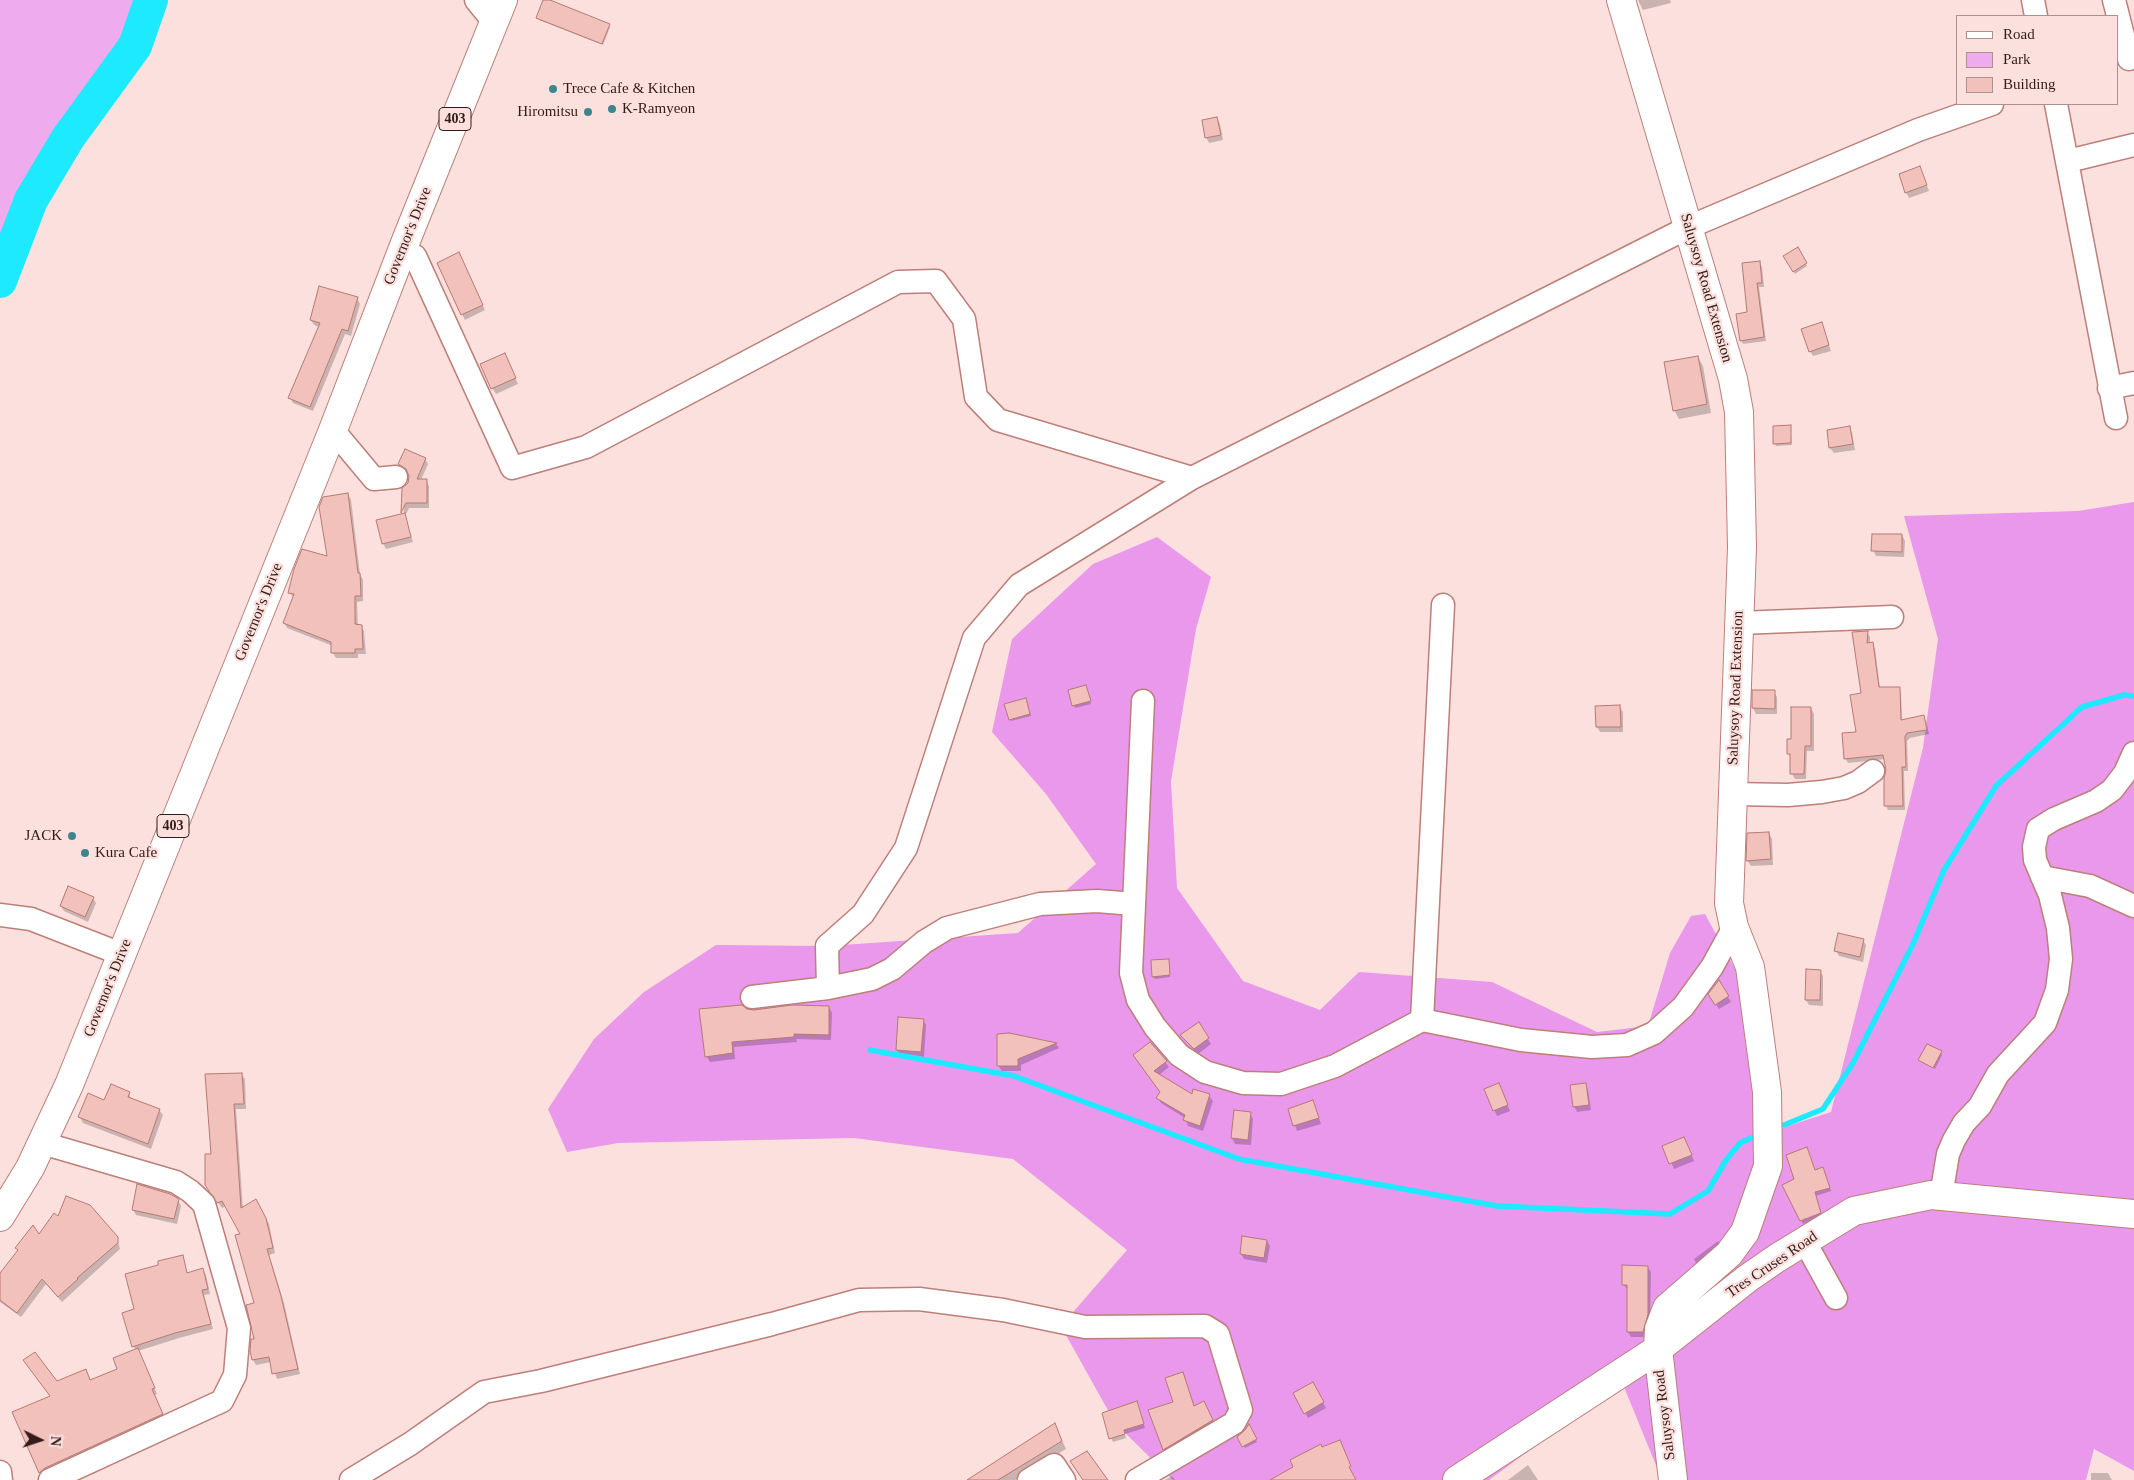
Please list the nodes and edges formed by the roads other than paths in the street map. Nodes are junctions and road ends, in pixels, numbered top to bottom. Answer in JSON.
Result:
{"nodes":[{"id":1,"x":476,"y":0,"type":"edge"},
{"id":2,"x":1621,"y":0,"type":"edge"},
{"id":3,"x":2033,"y":0,"type":"edge"},
{"id":4,"x":2114,"y":0,"type":"edge"},
{"id":5,"x":499,"y":11,"type":"edge"},
{"id":6,"x":2036,"y":15,"type":"edge"},
{"id":7,"x":2117,"y":15,"type":"edge"},
{"id":8,"x":2119,"y":23,"type":"edge"},
{"id":9,"x":2127,"y":60,"type":"edge"},
{"id":10,"x":1989,"y":105,"type":"edge"},
{"id":11,"x":2056,"y":105,"type":"edge"},
{"id":12,"x":2134,"y":145,"type":"edge"},
{"id":13,"x":2068,"y":161,"type":"junction"},
{"id":14,"x":1689,"y":228,"type":"junction"},
{"id":15,"x":402,"y":250,"type":"junction"},
{"id":16,"x":2134,"y":383,"type":"edge"},
{"id":17,"x":2109,"y":388,"type":"junction"},
{"id":18,"x":2116,"y":418,"type":"dead end"},
{"id":19,"x":333,"y":430,"type":"junction"},
{"id":20,"x":396,"y":477,"type":"dead end"},
{"id":21,"x":1192,"y":478,"type":"junction"},
{"id":22,"x":1443,"y":605,"type":"dead end"},
{"id":23,"x":1892,"y":617,"type":"dead end"},
{"id":24,"x":1739,"y":623,"type":"junction"},
{"id":25,"x":1143,"y":701,"type":"dead end"},
{"id":26,"x":2134,"y":753,"type":"edge"},
{"id":27,"x":1873,"y":771,"type":"dead end"},
{"id":28,"x":1732,"y":794,"type":"junction"},
{"id":29,"x":2042,"y":877,"type":"junction"},
{"id":30,"x":1134,"y":904,"type":"junction"},
{"id":31,"x":2134,"y":906,"type":"edge"},
{"id":32,"x":0,"y":915,"type":"edge"},
{"id":33,"x":1734,"y":927,"type":"junction"},
{"id":34,"x":121,"y":954,"type":"junction"},
{"id":35,"x":828,"y":988,"type":"junction"},
{"id":36,"x":752,"y":998,"type":"dead end"},
{"id":37,"x":1422,"y":1020,"type":"junction"},
{"id":38,"x":42,"y":1143,"type":"junction"},
{"id":39,"x":1941,"y":1196,"type":"junction"},
{"id":40,"x":2134,"y":1214,"type":"edge"},
{"id":41,"x":0,"y":1217,"type":"edge"},
{"id":42,"x":1805,"y":1242,"type":"junction"},
{"id":43,"x":1836,"y":1298,"type":"dead end"},
{"id":44,"x":1658,"y":1350,"type":"junction"},
{"id":45,"x":0,"y":1472,"type":"edge"},
{"id":46,"x":1,"y":1480,"type":"edge"},
{"id":47,"x":50,"y":1480,"type":"edge"},
{"id":48,"x":351,"y":1480,"type":"edge"},
{"id":49,"x":1030,"y":1480,"type":"edge"},
{"id":50,"x":1064,"y":1480,"type":"edge"},
{"id":51,"x":1138,"y":1480,"type":"edge"},
{"id":52,"x":1457,"y":1480,"type":"edge"},
{"id":53,"x":1673,"y":1480,"type":"edge"}],
"edges":[{"from":1,"to":5,"type":"street"},
{"from":2,"to":14,"type":"main road","name":"Saluysoy Road Extension"},
{"from":3,"to":6,"type":"street"},
{"from":4,"to":7,"type":"street"},
{"from":5,"to":15,"type":"main road","name":"Governor's Drive","number":"403"},
{"from":8,"to":9,"type":"street"},
{"from":10,"to":14,"type":"street"},
{"from":11,"to":13,"type":"street"},
{"from":12,"to":13,"type":"street"},
{"from":13,"to":17,"type":"street"},
{"from":14,"to":21,"type":"street"},
{"from":14,"to":24,"type":"main road","name":"Saluysoy Road Extension"},
{"from":15,"to":19,"type":"main road","name":"Governor's Drive","number":"403"},
{"from":15,"to":21,"type":"street"},
{"from":16,"to":17,"type":"street"},
{"from":17,"to":18,"type":"street"},
{"from":19,"to":20,"type":"street"},
{"from":19,"to":34,"type":"main road","name":"Governor's Drive","number":"403"},
{"from":21,"to":35,"type":"street"},
{"from":22,"to":37,"type":"street"},
{"from":23,"to":24,"type":"street"},
{"from":24,"to":28,"type":"main road","name":"Saluysoy Road Extension"},
{"from":25,"to":30,"type":"street"},
{"from":26,"to":29,"type":"street"},
{"from":27,"to":28,"type":"street"},
{"from":28,"to":33,"type":"main road","name":"Saluysoy Road Extension"},
{"from":29,"to":31,"type":"street"},
{"from":29,"to":39,"type":"street"},
{"from":30,"to":35,"type":"street"},
{"from":30,"to":37,"type":"street"},
{"from":32,"to":34,"type":"street"},
{"from":33,"to":37,"type":"street"},
{"from":33,"to":44,"type":"main road","name":"Saluysoy Road Extension"},
{"from":34,"to":38,"type":"main road","name":"Governor's Drive","number":"403"},
{"from":35,"to":36,"type":"street"},
{"from":38,"to":41,"type":"main road","name":"Governor's Drive","number":"403"},
{"from":38,"to":47,"type":"street"},
{"from":39,"to":40,"type":"main road","name":"Tres Cruses Road"},
{"from":39,"to":42,"type":"main road","name":"Tres Cruses Road"},
{"from":42,"to":43,"type":"street"},
{"from":42,"to":44,"type":"main road","name":"Tres Cruses Road"},
{"from":44,"to":52,"type":"main road","name":"Tres Cruses Road"},
{"from":44,"to":53,"type":"main road","name":"Saluysoy Road"},
{"from":45,"to":46,"type":"street"},
{"from":48,"to":51,"type":"street"},
{"from":49,"to":50,"type":"street"}]}
